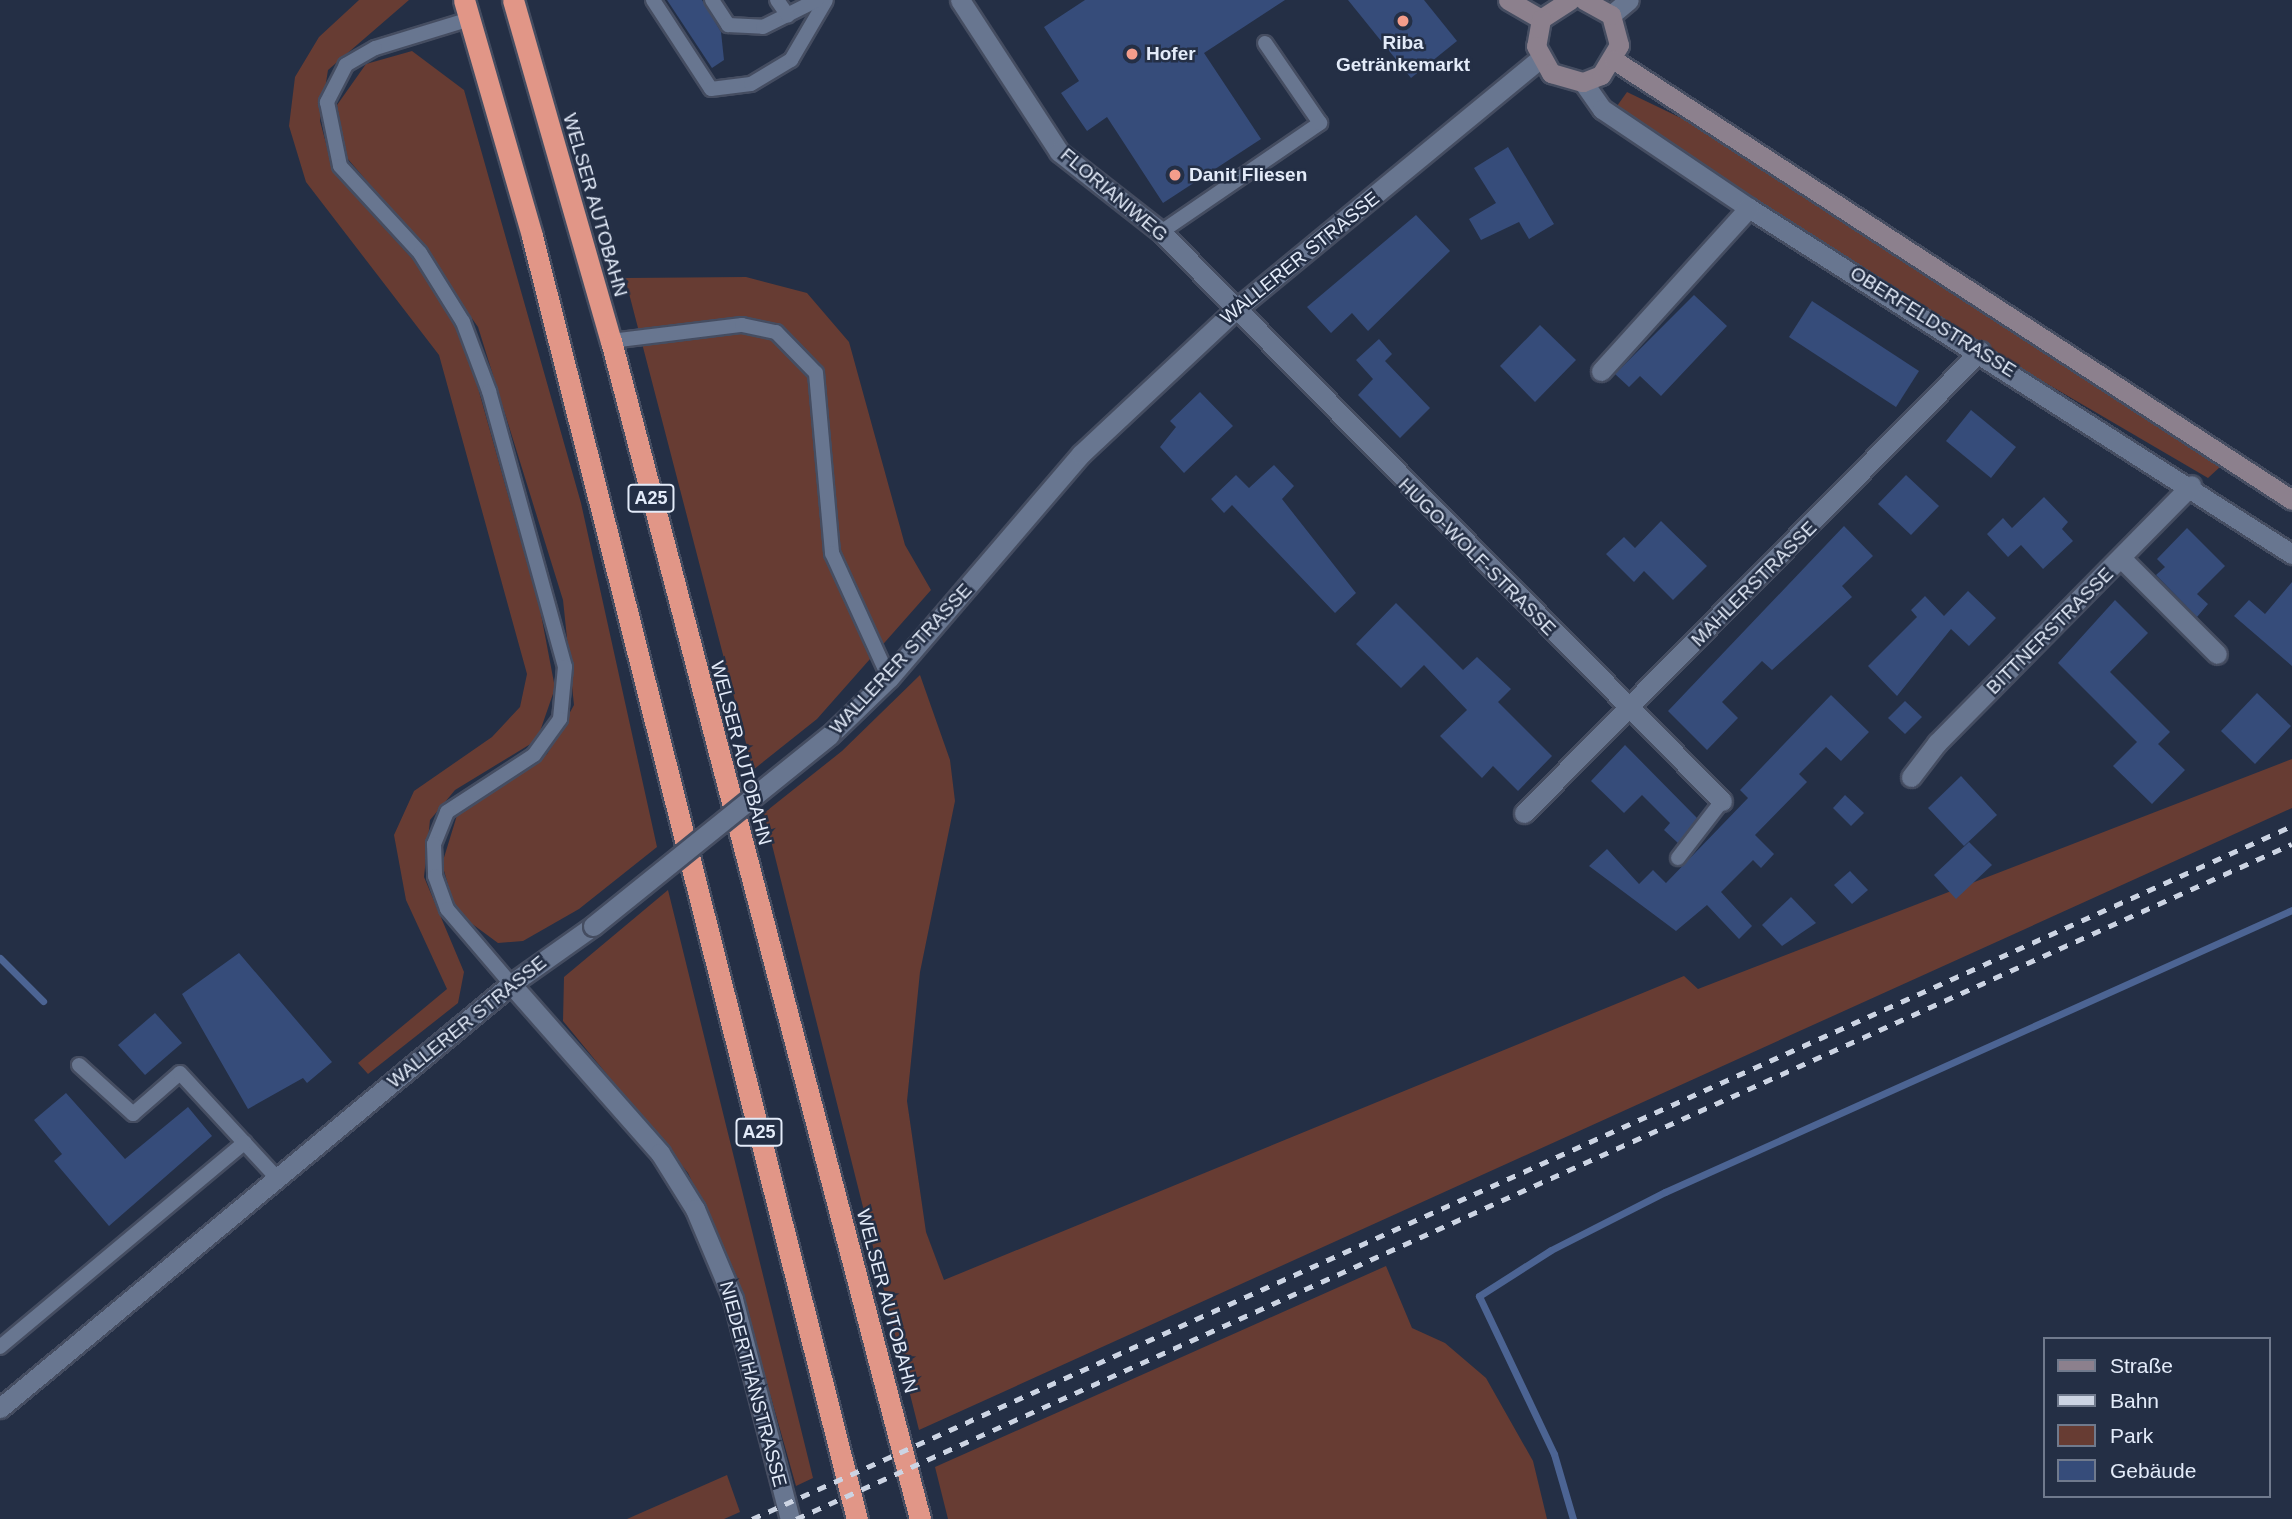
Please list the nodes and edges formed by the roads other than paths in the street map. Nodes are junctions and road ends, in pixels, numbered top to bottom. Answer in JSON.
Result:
{"nodes":[{"id":1,"x":513,"y":0,"type":"edge"},
{"id":2,"x":653,"y":0,"type":"edge"},
{"id":3,"x":712,"y":0,"type":"edge"},
{"id":4,"x":777,"y":0,"type":"edge"},
{"id":5,"x":817,"y":0,"type":"edge"},
{"id":6,"x":827,"y":0,"type":"edge"},
{"id":7,"x":960,"y":0,"type":"edge"},
{"id":8,"x":1508,"y":0,"type":"edge"},
{"id":9,"x":1570,"y":0,"type":"edge"},
{"id":10,"x":1584,"y":0,"type":"edge"},
{"id":11,"x":1629,"y":0,"type":"edge"},
{"id":12,"x":467,"y":10,"type":"edge"},
{"id":13,"x":1611,"y":15,"type":"junction"},
{"id":14,"x":788,"y":16,"type":"junction"},
{"id":15,"x":1542,"y":19,"type":"junction"},
{"id":16,"x":1265,"y":44,"type":"dead end"},
{"id":17,"x":1540,"y":60,"type":"junction"},
{"id":18,"x":1614,"y":60,"type":"junction"},
{"id":19,"x":1583,"y":82,"type":"junction"},
{"id":20,"x":1749,"y":208,"type":"junction"},
{"id":21,"x":1161,"y":232,"type":"junction"},
{"id":22,"x":1234,"y":310,"type":"junction"},
{"id":23,"x":611,"y":341,"type":"junction"},
{"id":24,"x":1980,"y":351,"type":"junction"},
{"id":25,"x":1601,"y":371,"type":"dead end"},
{"id":26,"x":2191,"y":485,"type":"junction"},
{"id":27,"x":2292,"y":500,"type":"edge"},
{"id":28,"x":2292,"y":554,"type":"edge"},
{"id":29,"x":2122,"y":559,"type":"junction"},
{"id":30,"x":2217,"y":654,"type":"dead end"},
{"id":31,"x":889,"y":678,"type":"junction"},
{"id":32,"x":1629,"y":710,"type":"junction"},
{"id":33,"x":1911,"y":777,"type":"dead end"},
{"id":34,"x":1722,"y":802,"type":"joint"},
{"id":35,"x":1524,"y":813,"type":"dead end"},
{"id":36,"x":1678,"y":858,"type":"dead end"},
{"id":37,"x":510,"y":984,"type":"junction"},
{"id":38,"x":79,"y":1065,"type":"dead end"},
{"id":39,"x":245,"y":1142,"type":"junction"},
{"id":40,"x":277,"y":1178,"type":"junction"},
{"id":41,"x":0,"y":1347,"type":"edge"},
{"id":42,"x":0,"y":1408,"type":"edge"},
{"id":43,"x":790,"y":1519,"type":"edge"},
{"id":44,"x":857,"y":1519,"type":"edge"},
{"id":45,"x":920,"y":1519,"type":"edge"}],
"edges":[{"from":1,"to":23,"type":"highway","name":"WELSER AUTOBAHN","number":"A25"},
{"from":2,"to":6,"type":"lane"},
{"from":3,"to":14,"type":"lane"},
{"from":4,"to":14,"type":"lane"},
{"from":5,"to":14,"type":"lane"},
{"from":7,"to":21,"type":"street","name":"FLORIANIWEG"},
{"from":8,"to":15,"type":"main road"},
{"from":9,"to":15,"type":"main road"},
{"from":10,"to":13,"type":"main road"},
{"from":11,"to":13,"type":"street"},
{"from":12,"to":37,"type":"lane"},
{"from":12,"to":44,"type":"highway","number":"A25"},
{"from":13,"to":18,"type":"main road"},
{"from":15,"to":17,"type":"main road"},
{"from":16,"to":21,"type":"lane"},
{"from":17,"to":19,"type":"main road"},
{"from":17,"to":22,"type":"street","name":"WALLERER STRASSE"},
{"from":18,"to":19,"type":"main road"},
{"from":18,"to":27,"type":"main road"},
{"from":19,"to":20,"type":"street","name":"OBERFELDSTRASSE"},
{"from":20,"to":24,"type":"street","name":"OBERFELDSTRASSE"},
{"from":20,"to":25,"type":"street"},
{"from":21,"to":22,"type":"street","name":"FLORIANIWEG"},
{"from":22,"to":31,"type":"street","name":"WALLERER STRASSE"},
{"from":22,"to":32,"type":"street","name":"HUGO-WOLF-STRASSE"},
{"from":23,"to":31,"type":"lane"},
{"from":23,"to":45,"type":"highway","name":"WELSER AUTOBAHN","number":"A25"},
{"from":24,"to":26,"type":"street","name":"OBERFELDSTRASSE"},
{"from":24,"to":32,"type":"street","name":"MAHLERSTRASSE"},
{"from":26,"to":28,"type":"street","name":"OBERFELDSTRASSE"},
{"from":26,"to":29,"type":"street","name":"BITTNERSTRASSE"},
{"from":29,"to":30,"type":"street"},
{"from":29,"to":33,"type":"street","name":"BITTNERSTRASSE"},
{"from":31,"to":37,"type":"street","name":"WALLERER STRASSE","bridge":true},
{"from":32,"to":34,"type":"street","name":"HUGO-WOLF-STRASSE"},
{"from":32,"to":35,"type":"street","name":"MAHLERSTRASSE"},
{"from":34,"to":36,"type":"lane"},
{"from":37,"to":40,"type":"street","name":"WALLERER STRASSE"},
{"from":37,"to":43,"type":"street","name":"NIEDERTHANSTRASSE"},
{"from":38,"to":39,"type":"lane"},
{"from":39,"to":40,"type":"lane"},
{"from":39,"to":41,"type":"lane"},
{"from":40,"to":42,"type":"street","name":"WALLERER STRASSE"}]}
